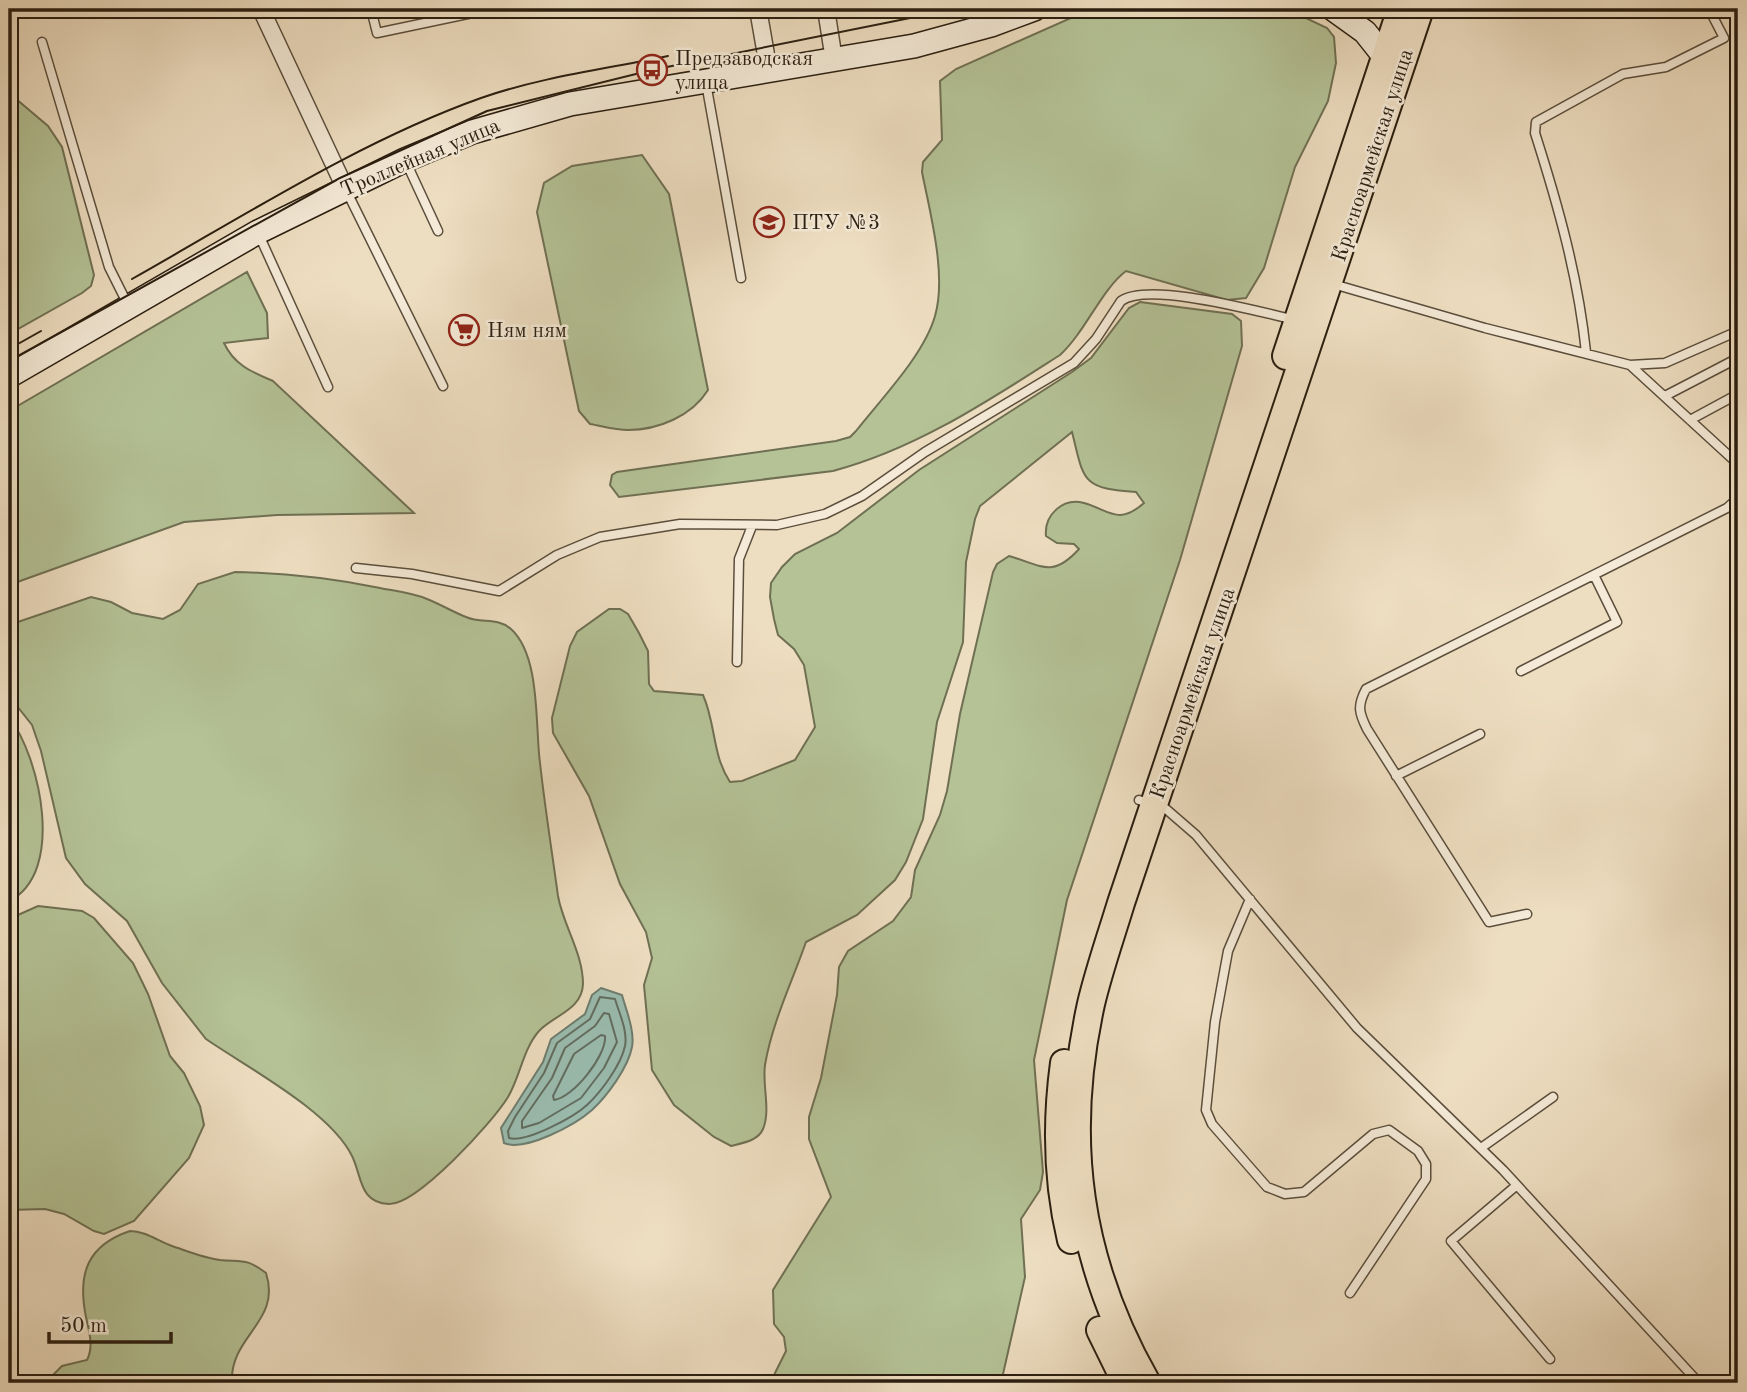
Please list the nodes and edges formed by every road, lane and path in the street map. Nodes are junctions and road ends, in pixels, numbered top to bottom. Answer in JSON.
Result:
{"nodes":[{"id":1,"x":261,"y":9,"type":"edge"},
{"id":2,"x":371,"y":9,"type":"edge"},
{"id":3,"x":477,"y":9,"type":"edge"},
{"id":4,"x":758,"y":9,"type":"edge"},
{"id":5,"x":827,"y":9,"type":"edge"},
{"id":6,"x":1034,"y":9,"type":"edge"},
{"id":7,"x":1333,"y":9,"type":"edge"},
{"id":8,"x":1401,"y":9,"type":"edge"},
{"id":9,"x":1420,"y":9,"type":"edge"},
{"id":10,"x":1709,"y":9,"type":"edge"},
{"id":11,"x":42,"y":42,"type":"dead end"},
{"id":12,"x":1384,"y":56,"type":"junction"},
{"id":13,"x":834,"y":60,"type":"junction"},
{"id":14,"x":769,"y":72,"type":"junction"},
{"id":15,"x":706,"y":83,"type":"junction"},
{"id":16,"x":405,"y":160,"type":"junction"},
{"id":17,"x":345,"y":188,"type":"junction"},
{"id":18,"x":438,"y":231,"type":"dead end"},
{"id":19,"x":258,"y":232,"type":"junction"},
{"id":20,"x":741,"y":278,"type":"dead end"},
{"id":21,"x":1322,"y":287,"type":"junction"},
{"id":22,"x":128,"y":305,"type":"junction"},
{"id":23,"x":1298,"y":320,"type":"junction"},
{"id":24,"x":1738,"y":331,"type":"edge"},
{"id":25,"x":1586,"y":352,"type":"junction"},
{"id":26,"x":1738,"y":358,"type":"edge"},
{"id":27,"x":1630,"y":365,"type":"junction"},
{"id":28,"x":9,"y":376,"type":"edge"},
{"id":29,"x":443,"y":386,"type":"dead end"},
{"id":30,"x":328,"y":387,"type":"dead end"},
{"id":31,"x":1738,"y":394,"type":"edge"},
{"id":32,"x":1665,"y":396,"type":"junction"},
{"id":33,"x":1690,"y":420,"type":"junction"},
{"id":34,"x":1738,"y":464,"type":"edge"},
{"id":35,"x":1738,"y":498,"type":"edge"},
{"id":36,"x":752,"y":526,"type":"junction"},
{"id":37,"x":356,"y":568,"type":"dead end"},
{"id":38,"x":1594,"y":575,"type":"junction"},
{"id":39,"x":737,"y":662,"type":"dead end"},
{"id":40,"x":1521,"y":671,"type":"dead end"},
{"id":41,"x":1480,"y":734,"type":"dead end"},
{"id":42,"x":1396,"y":776,"type":"junction"},
{"id":43,"x":1147,"y":802,"type":"junction"},
{"id":44,"x":1250,"y":899,"type":"junction"},
{"id":45,"x":1527,"y":914,"type":"dead end"},
{"id":46,"x":1553,"y":1097,"type":"dead end"},
{"id":47,"x":1480,"y":1148,"type":"junction"},
{"id":48,"x":1517,"y":1185,"type":"junction"},
{"id":49,"x":1350,"y":1293,"type":"dead end"},
{"id":50,"x":1550,"y":1359,"type":"dead end"},
{"id":51,"x":1126,"y":1383,"type":"edge"},
{"id":52,"x":1147,"y":1383,"type":"edge"},
{"id":53,"x":1699,"y":1383,"type":"edge"}],
"edges":[{"from":1,"to":17,"type":"street"},
{"from":2,"to":3,"type":"lane"},
{"from":4,"to":14,"type":"street"},
{"from":5,"to":13,"type":"street"},
{"from":6,"to":13,"type":"street","name":"Троллейная улица"},
{"from":7,"to":12,"type":"street"},
{"from":8,"to":12,"type":"main road","name":"Красноармейская улица"},
{"from":9,"to":21,"type":"main road","name":"Красноармейская улица"},
{"from":10,"to":25,"type":"lane"},
{"from":11,"to":22,"type":"lane"},
{"from":12,"to":21,"type":"main road","name":"Красноармейская улица"},
{"from":13,"to":14,"type":"street","name":"Троллейная улица"},
{"from":14,"to":15,"type":"street","name":"Троллейная улица"},
{"from":15,"to":16,"type":"street","name":"Троллейная улица"},
{"from":15,"to":20,"type":"lane"},
{"from":16,"to":17,"type":"street","name":"Троллейная улица"},
{"from":16,"to":18,"type":"lane"},
{"from":17,"to":19,"type":"street","name":"Троллейная улица"},
{"from":17,"to":29,"type":"lane"},
{"from":19,"to":22,"type":"street","name":"Троллейная улица"},
{"from":19,"to":30,"type":"lane"},
{"from":21,"to":23,"type":"main road","name":"Красноармейская улица"},
{"from":21,"to":25,"type":"lane"},
{"from":21,"to":43,"type":"main road","name":"Красноармейская улица"},
{"from":22,"to":28,"type":"street","name":"Троллейная улица"},
{"from":23,"to":36,"type":"lane"},
{"from":23,"to":43,"type":"main road","name":"Красноармейская улица"},
{"from":24,"to":27,"type":"lane"},
{"from":25,"to":27,"type":"lane"},
{"from":26,"to":32,"type":"lane"},
{"from":27,"to":32,"type":"lane"},
{"from":31,"to":33,"type":"lane"},
{"from":32,"to":33,"type":"lane"},
{"from":33,"to":34,"type":"lane"},
{"from":35,"to":38,"type":"lane"},
{"from":36,"to":37,"type":"lane"},
{"from":36,"to":39,"type":"lane"},
{"from":38,"to":40,"type":"lane"},
{"from":38,"to":42,"type":"lane"},
{"from":41,"to":42,"type":"lane"},
{"from":42,"to":45,"type":"lane"},
{"from":43,"to":44,"type":"lane"},
{"from":43,"to":51,"type":"main road","name":"Красноармейская улица"},
{"from":43,"to":52,"type":"main road","name":"Красноармейская улица"},
{"from":44,"to":47,"type":"lane"},
{"from":44,"to":49,"type":"lane"},
{"from":46,"to":47,"type":"lane"},
{"from":47,"to":48,"type":"lane"},
{"from":48,"to":50,"type":"lane"},
{"from":48,"to":53,"type":"lane"}]}
